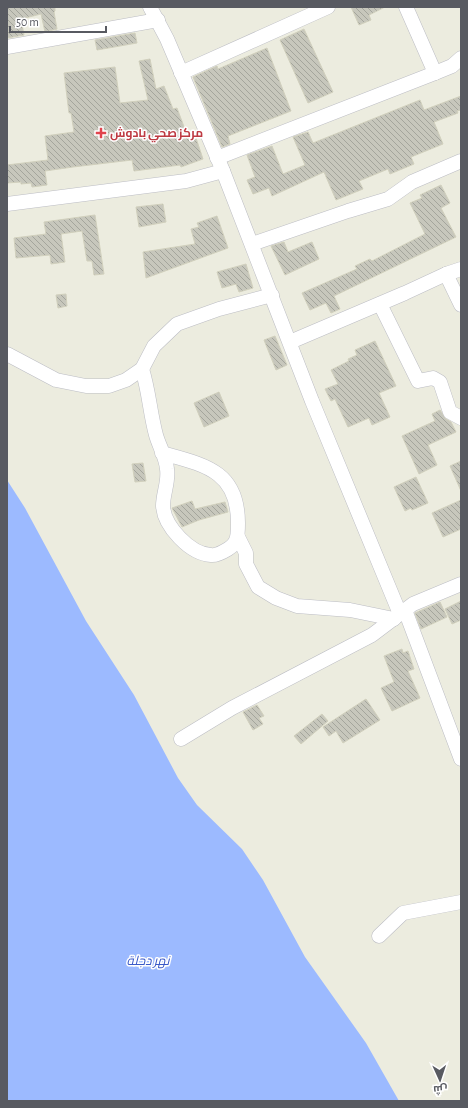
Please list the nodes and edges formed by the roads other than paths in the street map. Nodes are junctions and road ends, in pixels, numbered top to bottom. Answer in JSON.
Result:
{"nodes":[{"id":1,"x":150,"y":7,"type":"edge"},
{"id":2,"x":328,"y":7,"type":"edge"},
{"id":3,"x":406,"y":7,"type":"edge"},
{"id":4,"x":158,"y":20,"type":"junction"},
{"id":5,"x":7,"y":48,"type":"edge"},
{"id":6,"x":461,"y":58,"type":"edge"},
{"id":7,"x":181,"y":72,"type":"junction"},
{"id":8,"x":435,"y":73,"type":"junction"},
{"id":9,"x":461,"y":161,"type":"edge"},
{"id":10,"x":220,"y":165,"type":"junction"},
{"id":11,"x":7,"y":204,"type":"edge"},
{"id":12,"x":252,"y":244,"type":"junction"},
{"id":13,"x":461,"y":269,"type":"edge"},
{"id":14,"x":446,"y":274,"type":"junction"},
{"id":15,"x":272,"y":295,"type":"junction"},
{"id":16,"x":380,"y":304,"type":"junction"},
{"id":17,"x":461,"y":305,"type":"edge"},
{"id":18,"x":290,"y":342,"type":"junction"},
{"id":19,"x":7,"y":354,"type":"edge"},
{"id":20,"x":142,"y":369,"type":"junction"},
{"id":21,"x":461,"y":418,"type":"edge"},
{"id":22,"x":162,"y":452,"type":"junction"},
{"id":23,"x":238,"y":538,"type":"junction"},
{"id":24,"x":461,"y":584,"type":"edge"},
{"id":25,"x":400,"y":614,"type":"junction"},
{"id":26,"x":456,"y":730,"type":"edge"},
{"id":27,"x":181,"y":739,"type":"dead end"},
{"id":28,"x":461,"y":759,"type":"edge"},
{"id":29,"x":461,"y":902,"type":"edge"},
{"id":30,"x":379,"y":936,"type":"dead end"}],
"edges":[{"from":1,"to":4,"type":"street"},
{"from":2,"to":7,"type":"street"},
{"from":3,"to":8,"type":"street"},
{"from":4,"to":5,"type":"street"},
{"from":4,"to":7,"type":"street"},
{"from":6,"to":8,"type":"street"},
{"from":7,"to":10,"type":"street"},
{"from":8,"to":10,"type":"street"},
{"from":9,"to":12,"type":"street"},
{"from":10,"to":11,"type":"street"},
{"from":10,"to":12,"type":"street"},
{"from":12,"to":15,"type":"street"},
{"from":13,"to":14,"type":"street"},
{"from":14,"to":16,"type":"street"},
{"from":14,"to":17,"type":"street"},
{"from":15,"to":18,"type":"street"},
{"from":15,"to":20,"type":"street"},
{"from":16,"to":18,"type":"street"},
{"from":16,"to":21,"type":"street"},
{"from":18,"to":25,"type":"street"},
{"from":19,"to":20,"type":"street"},
{"from":20,"to":22,"type":"street"},
{"from":22,"to":23,"type":"street"},
{"from":22,"to":23,"type":"street"},
{"from":23,"to":25,"type":"street"},
{"from":24,"to":25,"type":"street"},
{"from":25,"to":26,"type":"street"},
{"from":25,"to":27,"type":"street"},
{"from":26,"to":28,"type":"street"},
{"from":29,"to":30,"type":"street"}]}
